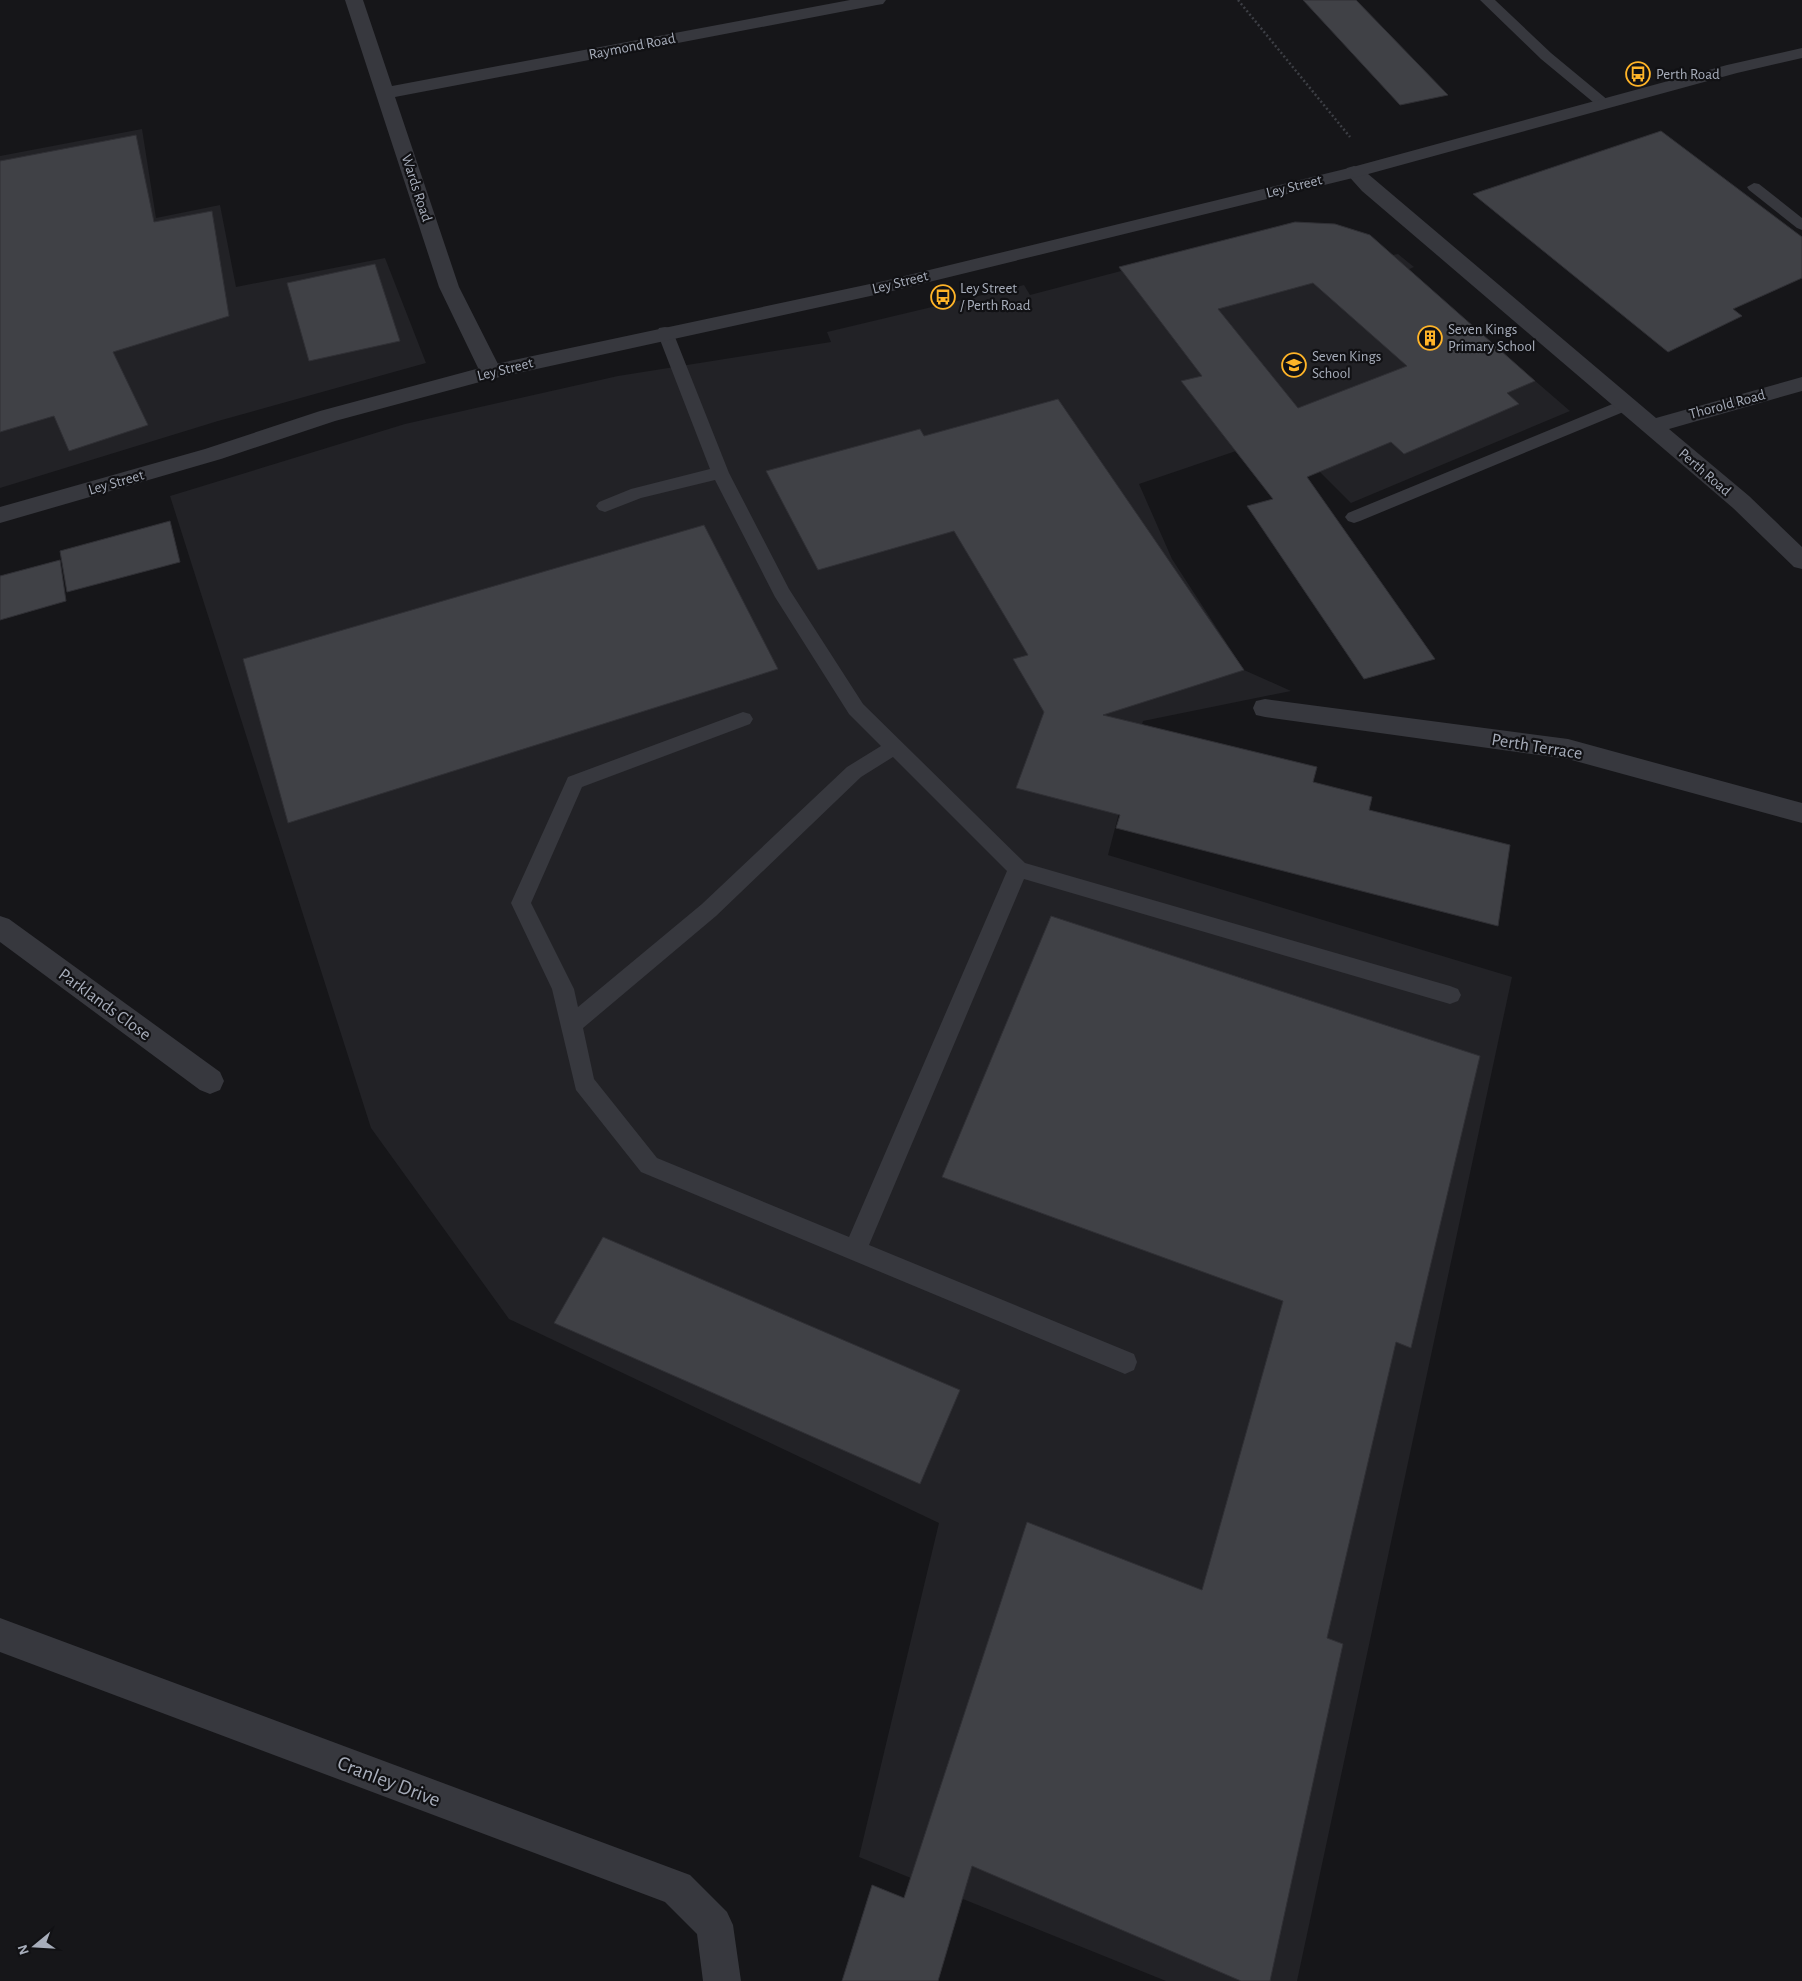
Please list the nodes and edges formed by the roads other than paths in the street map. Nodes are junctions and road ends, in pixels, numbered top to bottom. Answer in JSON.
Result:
{"nodes":[{"id":1,"x":354,"y":0,"type":"edge"},
{"id":2,"x":877,"y":0,"type":"edge"},
{"id":3,"x":1487,"y":0,"type":"edge"},
{"id":4,"x":1802,"y":53,"type":"edge"},
{"id":5,"x":386,"y":93,"type":"junction"},
{"id":6,"x":1604,"y":104,"type":"junction"},
{"id":7,"x":1354,"y":172,"type":"junction"},
{"id":8,"x":1754,"y":187,"type":"dead end"},
{"id":9,"x":1802,"y":225,"type":"edge"},
{"id":10,"x":665,"y":332,"type":"junction"},
{"id":11,"x":491,"y":372,"type":"junction"},
{"id":12,"x":1802,"y":384,"type":"edge"},
{"id":13,"x":1627,"y":404,"type":"junction"},
{"id":14,"x":1654,"y":427,"type":"junction"},
{"id":15,"x":720,"y":473,"type":"junction"},
{"id":16,"x":605,"y":506,"type":"dead end"},
{"id":17,"x":0,"y":515,"type":"edge"},
{"id":18,"x":1354,"y":516,"type":"dead end"},
{"id":19,"x":1802,"y":561,"type":"edge"},
{"id":20,"x":1266,"y":708,"type":"dead end"},
{"id":21,"x":743,"y":719,"type":"dead end"},
{"id":22,"x":894,"y":748,"type":"junction"},
{"id":23,"x":1802,"y":813,"type":"edge"},
{"id":24,"x":1018,"y":869,"type":"junction"},
{"id":25,"x":0,"y":927,"type":"edge"},
{"id":26,"x":1450,"y":995,"type":"dead end"},
{"id":27,"x":571,"y":1025,"type":"junction"},
{"id":28,"x":210,"y":1081,"type":"dead end"},
{"id":29,"x":855,"y":1251,"type":"junction"},
{"id":30,"x":1125,"y":1362,"type":"dead end"},
{"id":31,"x":0,"y":1635,"type":"edge"},
{"id":32,"x":722,"y":1981,"type":"edge"}],
"edges":[{"from":1,"to":5,"type":"street","name":"Wards Road"},
{"from":2,"to":5,"type":"street","name":"Raymond Road"},
{"from":3,"to":6,"type":"lane"},
{"from":4,"to":6,"type":"street","name":"Ley Street"},
{"from":5,"to":11,"type":"street","name":"Wards Road"},
{"from":6,"to":7,"type":"street","name":"Ley Street"},
{"from":7,"to":10,"type":"street","name":"Ley Street"},
{"from":7,"to":13,"type":"street","name":"Perth Road"},
{"from":8,"to":9,"type":"lane"},
{"from":10,"to":11,"type":"street","name":"Ley Street"},
{"from":10,"to":15,"type":"lane"},
{"from":11,"to":17,"type":"street","name":"Ley Street"},
{"from":12,"to":14,"type":"street","name":"Thorold Road"},
{"from":13,"to":14,"type":"street","name":"Perth Road"},
{"from":13,"to":18,"type":"lane"},
{"from":14,"to":19,"type":"street","name":"Perth Road"},
{"from":15,"to":16,"type":"lane"},
{"from":15,"to":22,"type":"lane"},
{"from":20,"to":23,"type":"street","name":"Perth Terrace"},
{"from":21,"to":27,"type":"lane"},
{"from":22,"to":24,"type":"lane"},
{"from":22,"to":27,"type":"lane"},
{"from":24,"to":26,"type":"lane"},
{"from":24,"to":29,"type":"lane"},
{"from":25,"to":28,"type":"street","name":"Parklands Close"},
{"from":27,"to":29,"type":"lane"},
{"from":29,"to":30,"type":"lane"},
{"from":31,"to":32,"type":"street","name":"Cranley Drive"}]}
